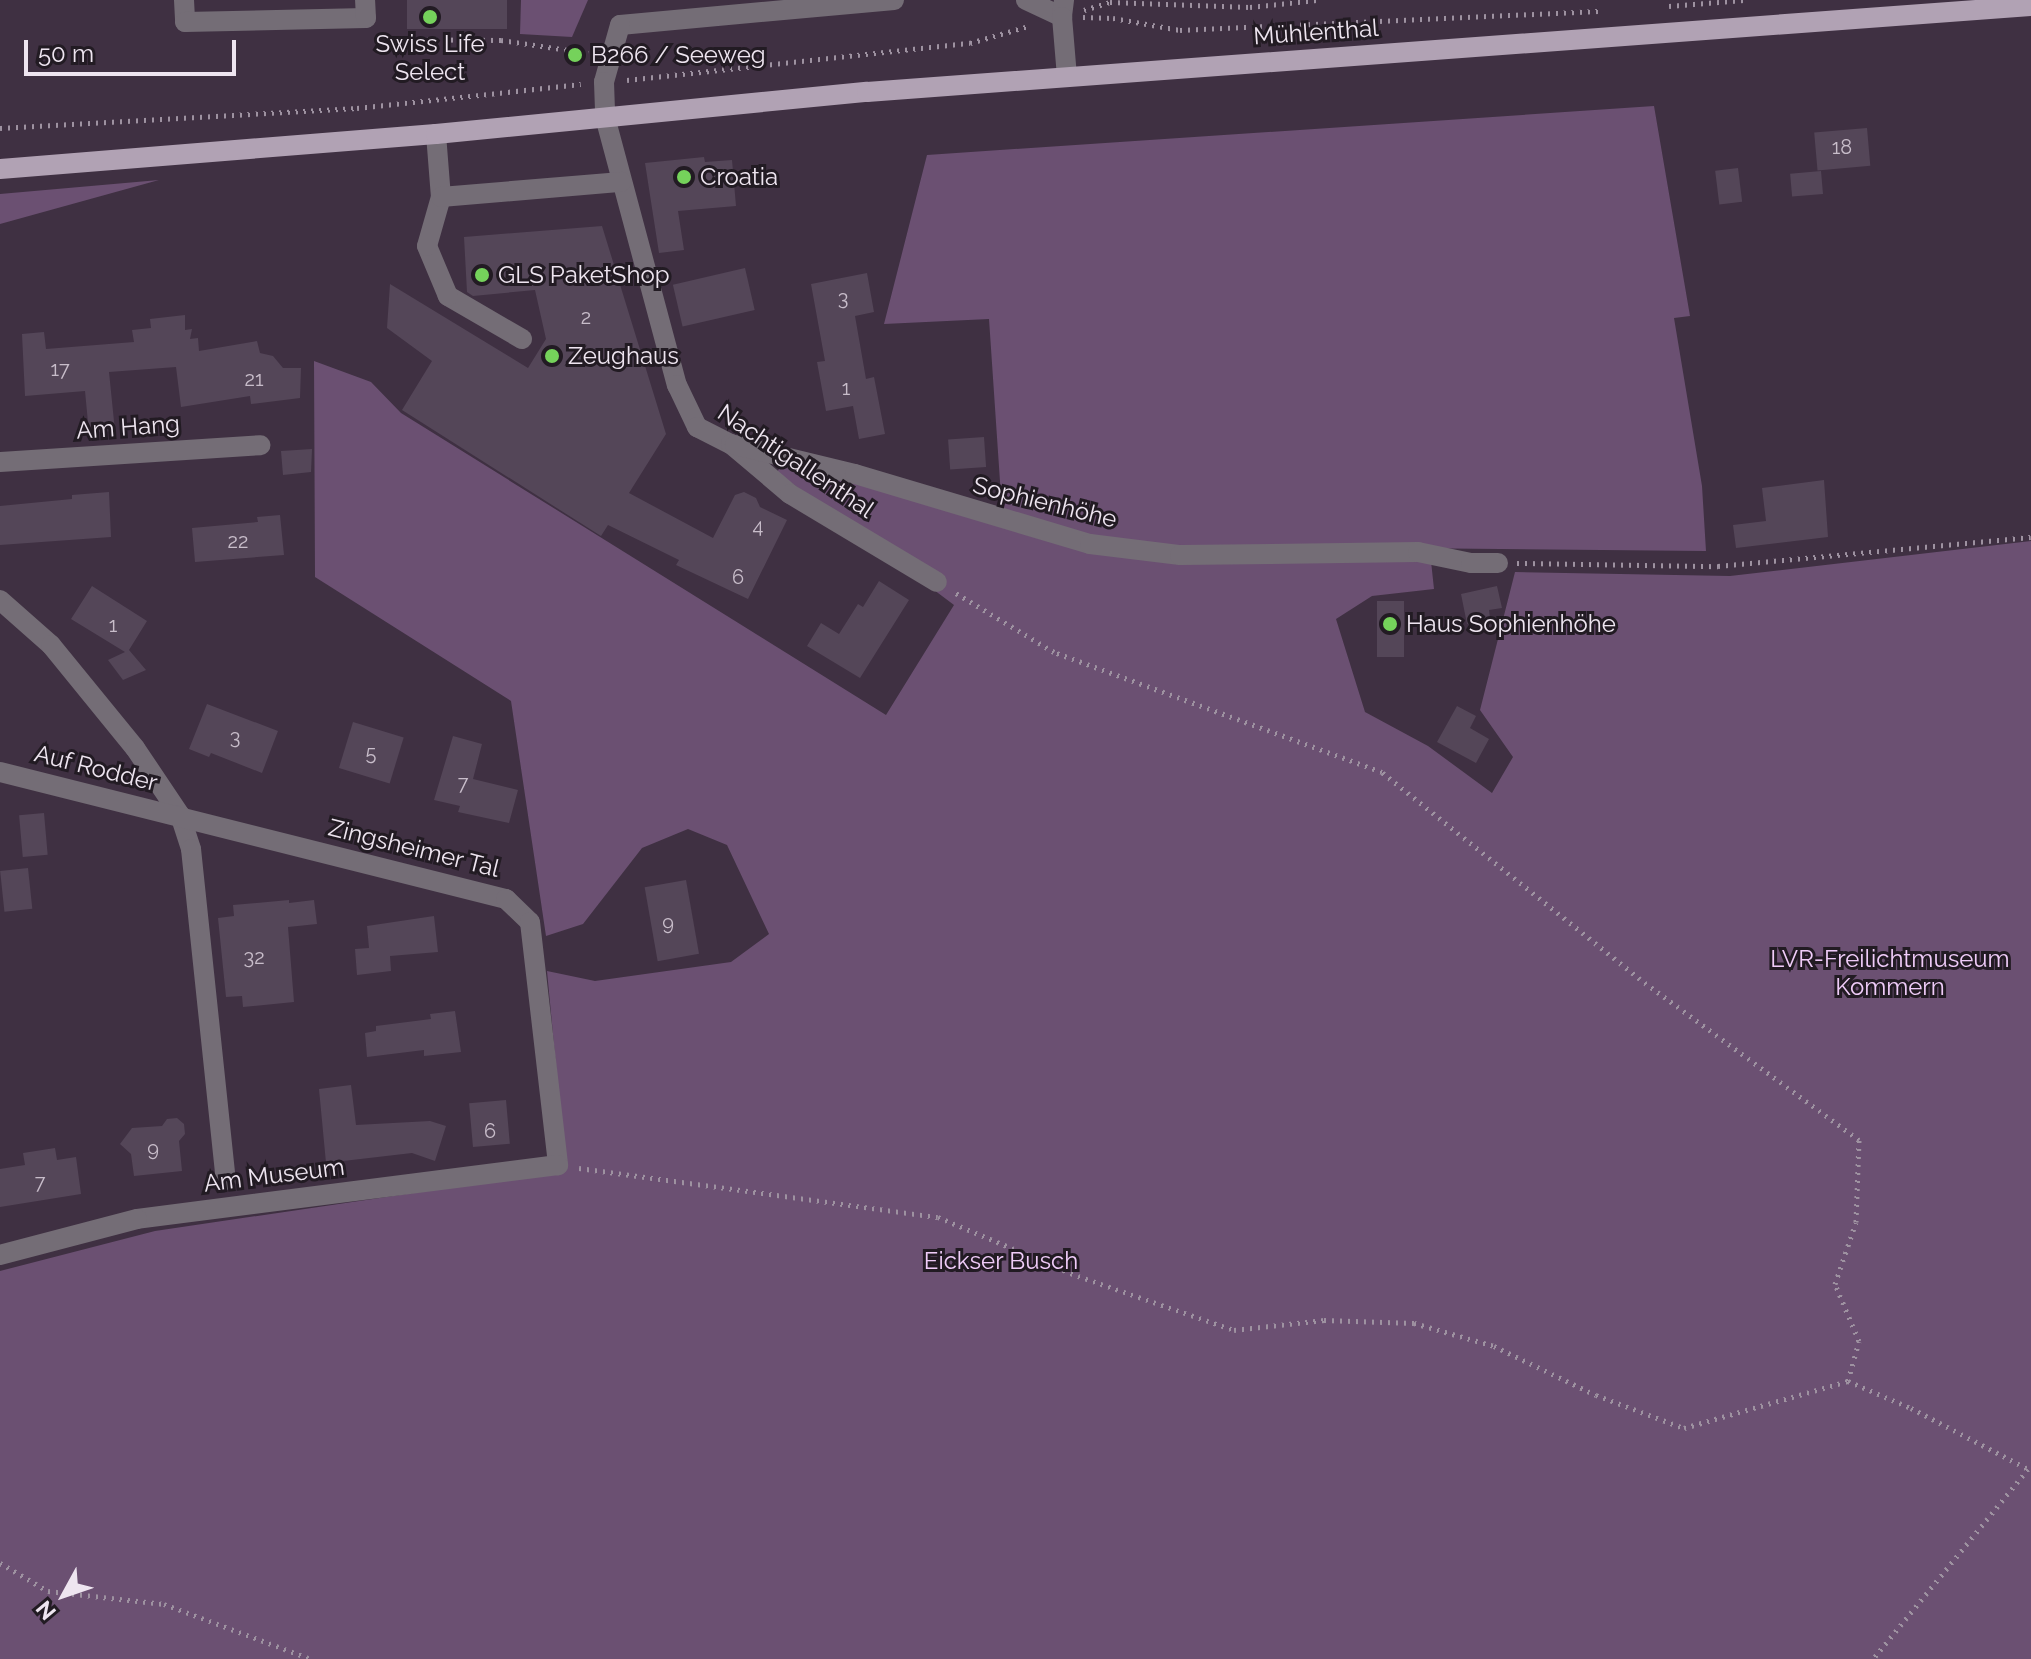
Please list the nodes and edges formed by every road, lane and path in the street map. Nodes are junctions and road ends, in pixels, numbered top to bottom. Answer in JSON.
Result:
{"nodes":[{"id":1,"x":184,"y":0,"type":"edge"},
{"id":2,"x":894,"y":0,"type":"edge"},
{"id":3,"x":1026,"y":0,"type":"edge"},
{"id":4,"x":1110,"y":0,"type":"edge"},
{"id":5,"x":1317,"y":0,"type":"edge"},
{"id":6,"x":1744,"y":0,"type":"edge"},
{"id":7,"x":1060,"y":6,"type":"edge"},
{"id":8,"x":1666,"y":6,"type":"dead end"},
{"id":9,"x":2031,"y":6,"type":"edge"},
{"id":10,"x":366,"y":9,"type":"edge"},
{"id":11,"x":1604,"y":11,"type":"dead end"},
{"id":12,"x":572,"y":51,"type":"dead end"},
{"id":13,"x":1067,"y":76,"type":"junction"},
{"id":14,"x":604,"y":82,"type":"junction"},
{"id":15,"x":605,"y":117,"type":"junction"},
{"id":16,"x":0,"y":128,"type":"edge"},
{"id":17,"x":436,"y":134,"type":"junction"},
{"id":18,"x":0,"y":169,"type":"edge"},
{"id":19,"x":621,"y":182,"type":"junction"},
{"id":20,"x":441,"y":197,"type":"junction"},
{"id":21,"x":522,"y":339,"type":"dead end"},
{"id":22,"x":731,"y":444,"type":"junction"},
{"id":23,"x":260,"y":445,"type":"dead end"},
{"id":24,"x":0,"y":462,"type":"edge"},
{"id":25,"x":2031,"y":537,"type":"edge"},
{"id":26,"x":1498,"y":563,"type":"joint"},
{"id":27,"x":937,"y":582,"type":"joint"},
{"id":28,"x":0,"y":600,"type":"edge"},
{"id":29,"x":0,"y":772,"type":"edge"},
{"id":30,"x":180,"y":815,"type":"junction"},
{"id":31,"x":558,"y":1165,"type":"junction"},
{"id":32,"x":226,"y":1180,"type":"dead end"},
{"id":33,"x":0,"y":1255,"type":"edge"},
{"id":34,"x":1848,"y":1381,"type":"junction"},
{"id":35,"x":0,"y":1563,"type":"edge"},
{"id":36,"x":311,"y":1659,"type":"edge"},
{"id":37,"x":1873,"y":1659,"type":"edge"}],
"edges":[{"from":1,"to":10,"type":"street"},
{"from":2,"to":14,"type":"street","name":"Nachtigallenthal"},
{"from":3,"to":7,"type":"street"},
{"from":4,"to":5,"type":"path"},
{"from":6,"to":8,"type":"path"},
{"from":7,"to":11,"type":"path"},
{"from":7,"to":13,"type":"street"},
{"from":7,"to":14,"type":"path"},
{"from":9,"to":13,"type":"main road","name":"Mühlenthal"},
{"from":10,"to":12,"type":"path"},
{"from":13,"to":15,"type":"main road","name":"Mühlenthal"},
{"from":14,"to":15,"type":"street","name":"Nachtigallenthal"},
{"from":14,"to":16,"type":"path"},
{"from":15,"to":17,"type":"main road","name":"Mühlenthal"},
{"from":15,"to":19,"type":"street","name":"Nachtigallenthal"},
{"from":17,"to":18,"type":"main road","name":"Mühlenthal"},
{"from":17,"to":20,"type":"street"},
{"from":19,"to":20,"type":"street"},
{"from":19,"to":22,"type":"street","name":"Nachtigallenthal"},
{"from":20,"to":21,"type":"street"},
{"from":22,"to":26,"type":"street","name":"Sophienhöhe"},
{"from":22,"to":27,"type":"street","name":"Nachtigallenthal"},
{"from":23,"to":24,"type":"street","name":"Am Hang"},
{"from":25,"to":26,"type":"path"},
{"from":27,"to":34,"type":"path"},
{"from":28,"to":30,"type":"street"},
{"from":29,"to":30,"type":"street","name":"Auf Rodder"},
{"from":30,"to":31,"type":"street","name":"Zingsheimer Tal"},
{"from":30,"to":32,"type":"street"},
{"from":31,"to":33,"type":"street","name":"Am Museum"},
{"from":31,"to":34,"type":"path"},
{"from":34,"to":37,"type":"path"},
{"from":35,"to":36,"type":"path"}]}
